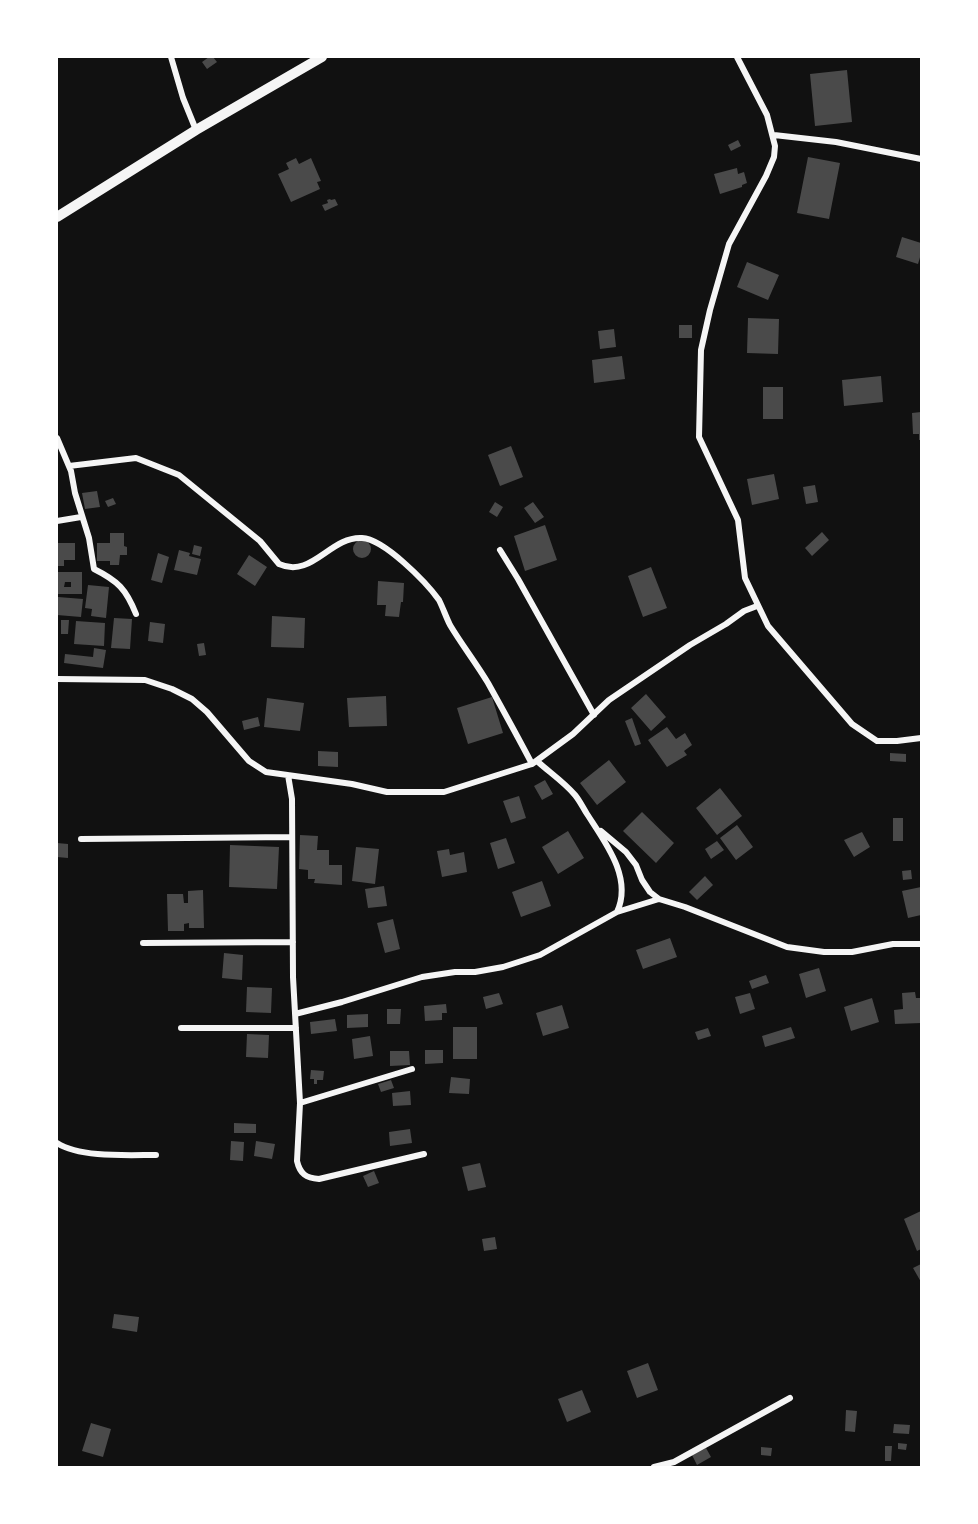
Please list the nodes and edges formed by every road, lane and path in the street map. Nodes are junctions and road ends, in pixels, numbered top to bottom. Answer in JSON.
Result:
{"nodes":[{"id":1,"x":171,"y":57,"type":"edge"},
{"id":2,"x":322,"y":57,"type":"edge"},
{"id":3,"x":737,"y":57,"type":"edge"},
{"id":4,"x":195,"y":130,"type":"junction"},
{"id":5,"x":774,"y":135,"type":"junction"},
{"id":6,"x":921,"y":159,"type":"edge"},
{"id":7,"x":57,"y":217,"type":"edge"},
{"id":8,"x":57,"y":438,"type":"edge"},
{"id":9,"x":69,"y":466,"type":"junction"},
{"id":10,"x":81,"y":517,"type":"junction"},
{"id":11,"x":57,"y":521,"type":"edge"},
{"id":12,"x":500,"y":550,"type":"dead end"},
{"id":13,"x":758,"y":606,"type":"junction"},
{"id":14,"x":136,"y":614,"type":"dead end"},
{"id":15,"x":57,"y":679,"type":"edge"},
{"id":16,"x":594,"y":715,"type":"junction"},
{"id":17,"x":921,"y":738,"type":"edge"},
{"id":18,"x":535,"y":762,"type":"junction"},
{"id":19,"x":288,"y":775,"type":"junction"},
{"id":20,"x":596,"y":828,"type":"junction"},
{"id":21,"x":292,"y":837,"type":"junction"},
{"id":22,"x":81,"y":839,"type":"dead end"},
{"id":23,"x":659,"y":899,"type":"junction"},
{"id":24,"x":617,"y":912,"type":"junction"},
{"id":25,"x":293,"y":942,"type":"junction"},
{"id":26,"x":143,"y":943,"type":"dead end"},
{"id":27,"x":921,"y":944,"type":"edge"},
{"id":28,"x":296,"y":1014,"type":"junction"},
{"id":29,"x":181,"y":1028,"type":"dead end"},
{"id":30,"x":296,"y":1028,"type":"junction"},
{"id":31,"x":412,"y":1069,"type":"dead end"},
{"id":32,"x":300,"y":1103,"type":"junction"},
{"id":33,"x":57,"y":1143,"type":"edge"},
{"id":34,"x":424,"y":1154,"type":"dead end"},
{"id":35,"x":156,"y":1155,"type":"dead end"},
{"id":36,"x":790,"y":1398,"type":"dead end"},
{"id":37,"x":654,"y":1467,"type":"edge"}],
"edges":[{"from":1,"to":4,"type":"street"},
{"from":2,"to":4,"type":"main road"},
{"from":3,"to":5,"type":"street"},
{"from":4,"to":7,"type":"main road"},
{"from":5,"to":6,"type":"street"},
{"from":5,"to":13,"type":"street"},
{"from":8,"to":9,"type":"street"},
{"from":9,"to":10,"type":"street"},
{"from":9,"to":18,"type":"street"},
{"from":10,"to":11,"type":"street"},
{"from":10,"to":14,"type":"street"},
{"from":12,"to":16,"type":"street"},
{"from":13,"to":16,"type":"street"},
{"from":13,"to":17,"type":"street"},
{"from":15,"to":19,"type":"street"},
{"from":16,"to":18,"type":"street"},
{"from":18,"to":19,"type":"street"},
{"from":18,"to":20,"type":"street"},
{"from":19,"to":21,"type":"street"},
{"from":20,"to":23,"type":"street"},
{"from":20,"to":24,"type":"street"},
{"from":21,"to":22,"type":"street"},
{"from":21,"to":25,"type":"street"},
{"from":23,"to":24,"type":"street"},
{"from":23,"to":27,"type":"street"},
{"from":24,"to":28,"type":"street"},
{"from":25,"to":26,"type":"street"},
{"from":25,"to":28,"type":"street"},
{"from":28,"to":30,"type":"street"},
{"from":29,"to":30,"type":"street"},
{"from":30,"to":32,"type":"street"},
{"from":31,"to":32,"type":"street"},
{"from":32,"to":34,"type":"street"},
{"from":33,"to":35,"type":"street"},
{"from":36,"to":37,"type":"street"}]}
